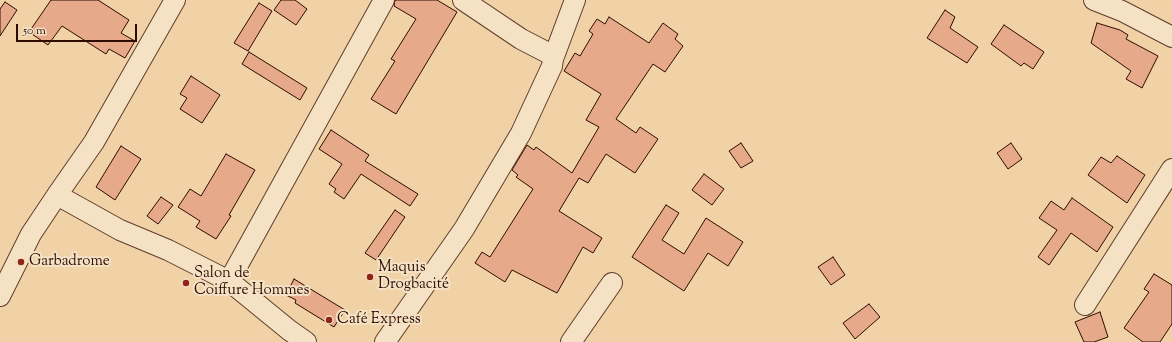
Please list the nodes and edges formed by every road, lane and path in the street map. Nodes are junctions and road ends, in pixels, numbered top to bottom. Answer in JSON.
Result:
{"nodes":[{"id":1,"x":175,"y":0,"type":"edge"},
{"id":2,"x":384,"y":0,"type":"edge"},
{"id":3,"x":464,"y":0,"type":"edge"},
{"id":4,"x":575,"y":0,"type":"edge"},
{"id":5,"x":1094,"y":0,"type":"edge"},
{"id":6,"x":1172,"y":37,"type":"edge"},
{"id":7,"x":553,"y":59,"type":"junction"},
{"id":8,"x":1172,"y":169,"type":"edge"},
{"id":9,"x":57,"y":194,"type":"junction"},
{"id":10,"x":229,"y":281,"type":"junction"},
{"id":11,"x":612,"y":283,"type":"dead end"},
{"id":12,"x":0,"y":296,"type":"edge"},
{"id":13,"x":1085,"y":305,"type":"dead end"},
{"id":14,"x":306,"y":342,"type":"edge"},
{"id":15,"x":385,"y":342,"type":"edge"},
{"id":16,"x":571,"y":342,"type":"edge"}],
"edges":[{"from":1,"to":9,"type":"street"},
{"from":2,"to":10,"type":"street"},
{"from":3,"to":7,"type":"street"},
{"from":4,"to":7,"type":"street"},
{"from":5,"to":6,"type":"street"},
{"from":7,"to":15,"type":"street"},
{"from":8,"to":13,"type":"street"},
{"from":9,"to":10,"type":"street"},
{"from":9,"to":12,"type":"street"},
{"from":10,"to":14,"type":"street"},
{"from":11,"to":16,"type":"street"}]}
